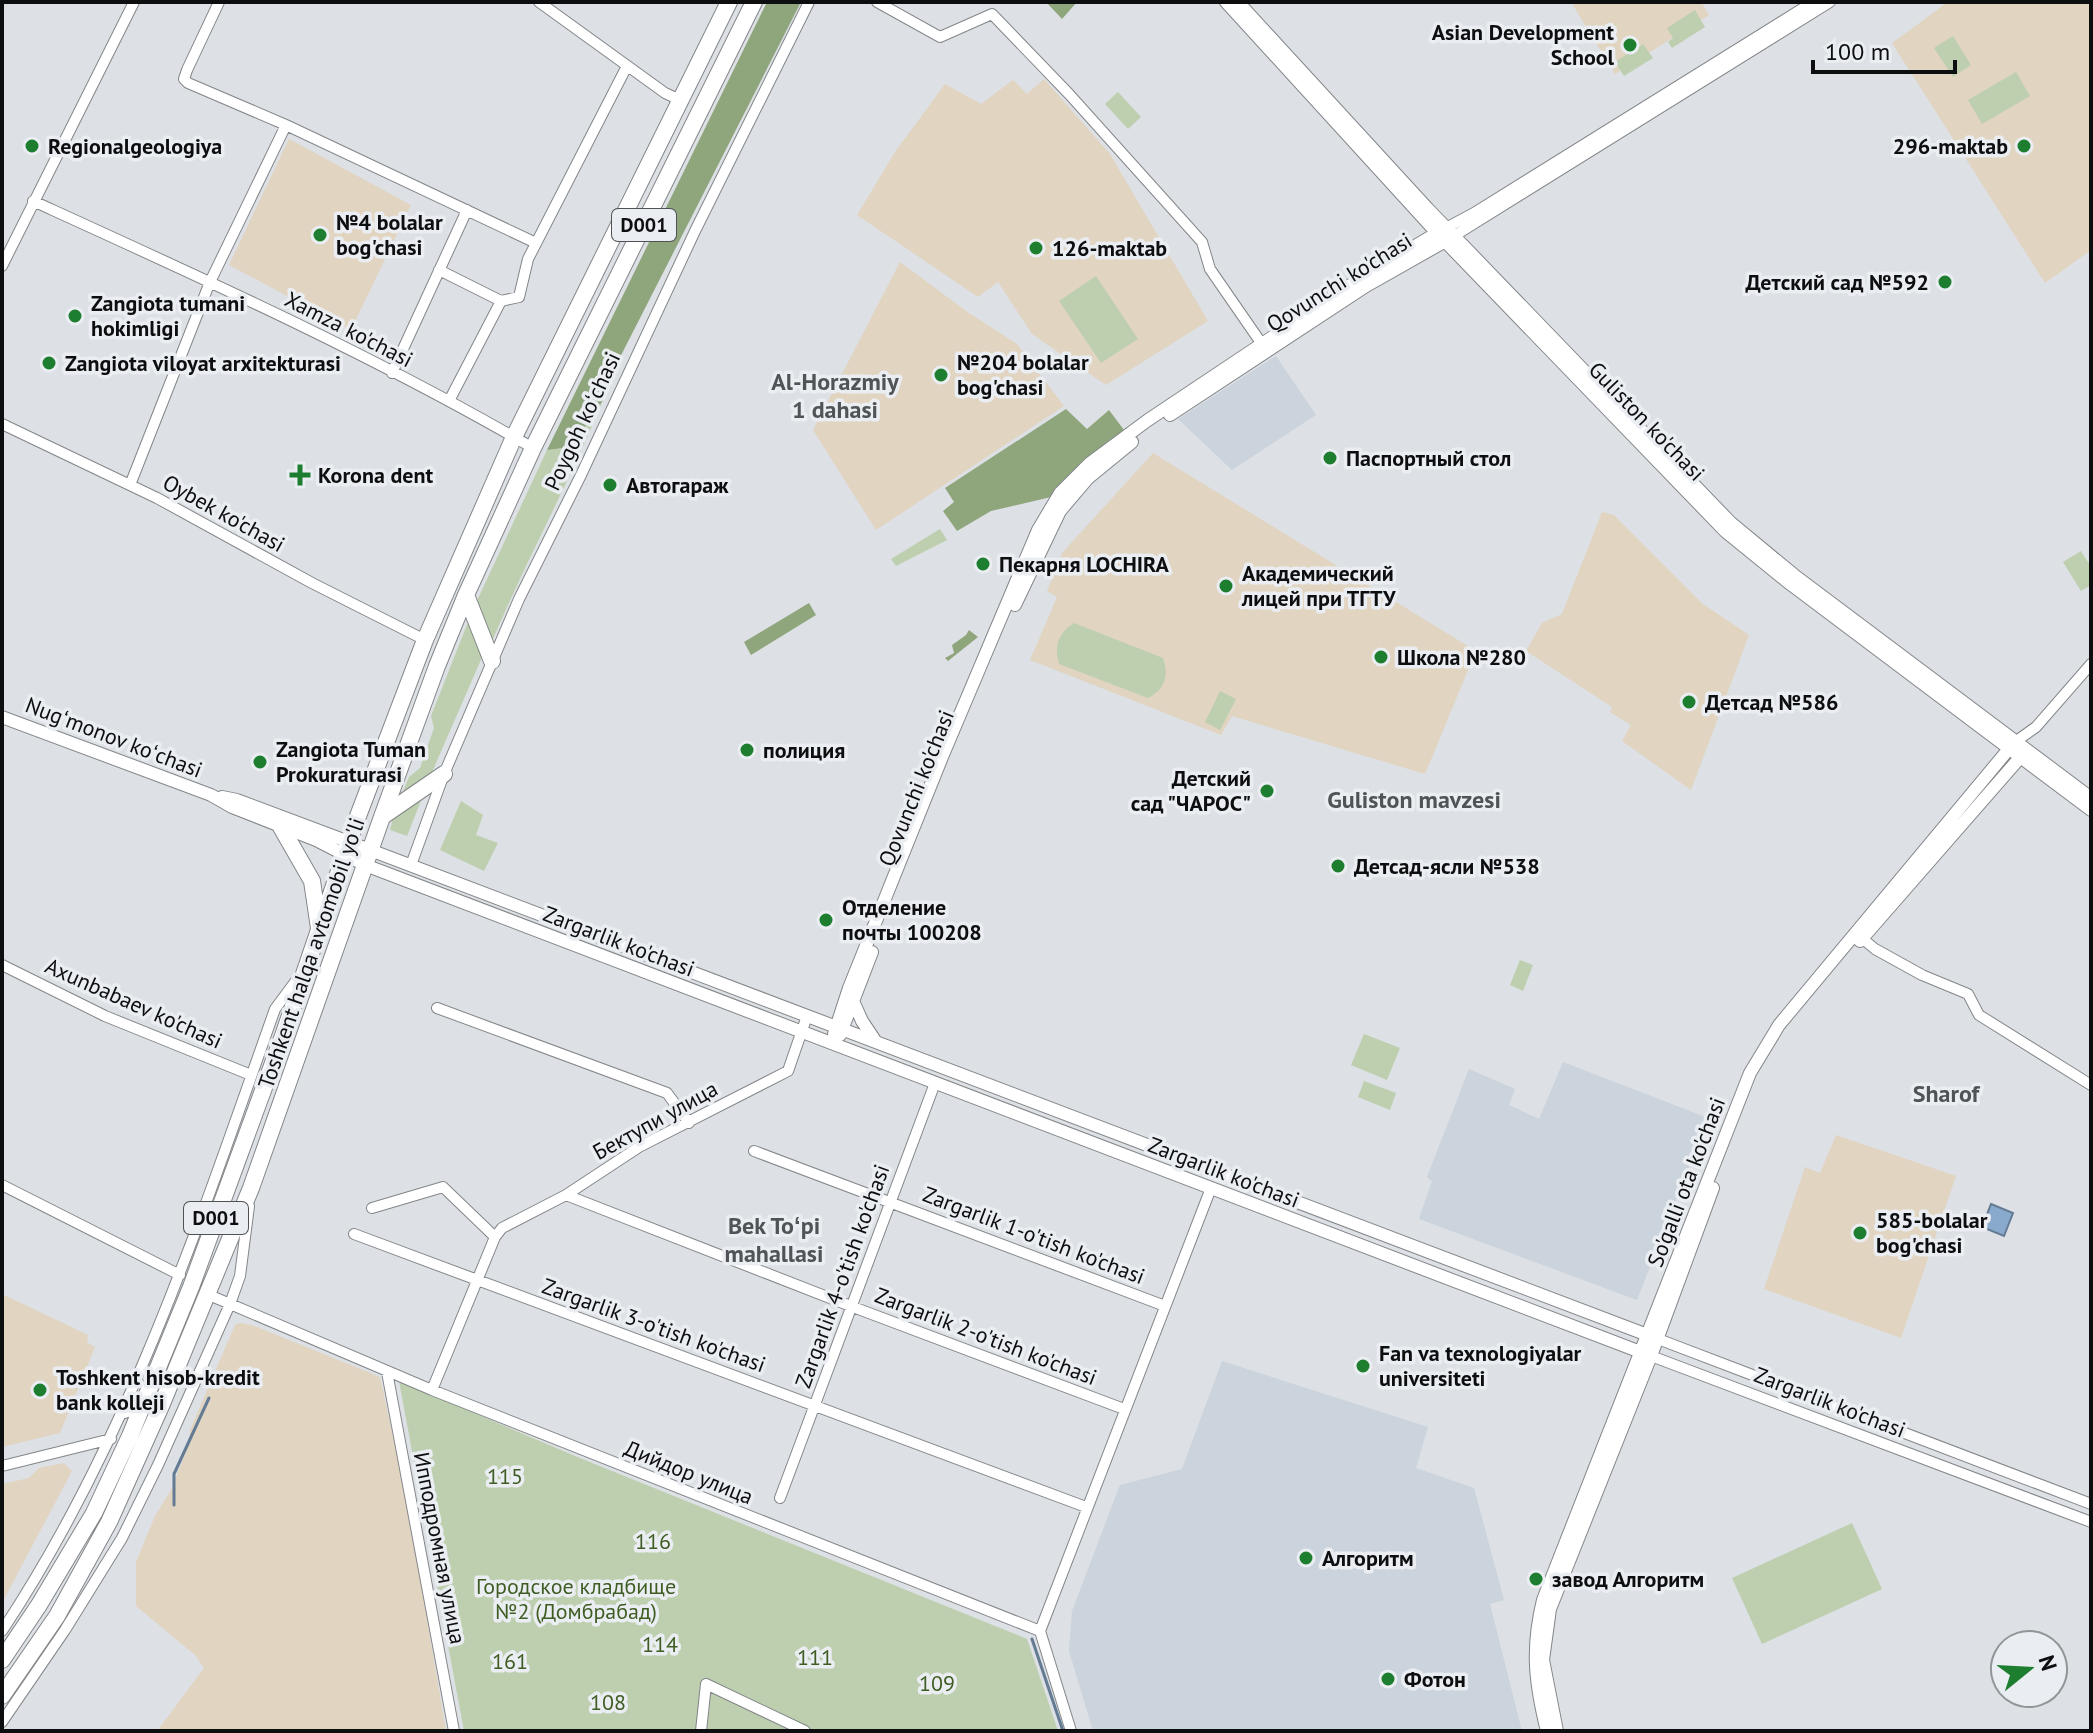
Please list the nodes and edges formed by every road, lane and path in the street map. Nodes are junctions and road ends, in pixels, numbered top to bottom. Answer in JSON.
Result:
{"nodes":[{"id":1,"x":134,"y":2,"type":"edge"},
{"id":2,"x":219,"y":2,"type":"edge"},
{"id":3,"x":539,"y":2,"type":"edge"},
{"id":4,"x":729,"y":2,"type":"edge"},
{"id":5,"x":754,"y":2,"type":"edge"},
{"id":6,"x":809,"y":2,"type":"edge"},
{"id":7,"x":877,"y":2,"type":"edge"},
{"id":8,"x":1226,"y":2,"type":"edge"},
{"id":9,"x":1238,"y":2,"type":"edge"},
{"id":10,"x":1789,"y":2,"type":"edge"},
{"id":11,"x":1813,"y":2,"type":"edge"},
{"id":12,"x":1830,"y":2,"type":"edge"},
{"id":13,"x":1798,"y":16,"type":"junction"},
{"id":14,"x":627,"y":66,"type":"junction"},
{"id":15,"x":680,"y":100,"type":"junction"},
{"id":16,"x":286,"y":125,"type":"junction"},
{"id":17,"x":33,"y":201,"type":"junction"},
{"id":18,"x":467,"y":210,"type":"junction"},
{"id":19,"x":1446,"y":234,"type":"junction"},
{"id":20,"x":536,"y":243,"type":"junction"},
{"id":21,"x":2,"y":266,"type":"edge"},
{"id":22,"x":439,"y":270,"type":"junction"},
{"id":23,"x":210,"y":282,"type":"junction"},
{"id":24,"x":501,"y":301,"type":"junction"},
{"id":25,"x":1264,"y":347,"type":"junction"},
{"id":26,"x":392,"y":373,"type":"junction"},
{"id":27,"x":449,"y":401,"type":"junction"},
{"id":28,"x":2,"y":424,"type":"edge"},
{"id":29,"x":514,"y":437,"type":"junction"},
{"id":30,"x":533,"y":448,"type":"junction"},
{"id":31,"x":130,"y":485,"type":"junction"},
{"id":32,"x":466,"y":595,"type":"junction"},
{"id":33,"x":425,"y":640,"type":"junction"},
{"id":34,"x":492,"y":661,"type":"junction"},
{"id":35,"x":2091,"y":664,"type":"edge"},
{"id":36,"x":2,"y":717,"type":"edge"},
{"id":37,"x":2017,"y":750,"type":"junction"},
{"id":38,"x":444,"y":774,"type":"junction"},
{"id":39,"x":211,"y":795,"type":"junction"},
{"id":40,"x":2091,"y":798,"type":"edge"},
{"id":41,"x":2091,"y":810,"type":"edge"},
{"id":42,"x":382,"y":817,"type":"junction"},
{"id":43,"x":281,"y":827,"type":"junction"},
{"id":44,"x":347,"y":848,"type":"junction"},
{"id":45,"x":368,"y":858,"type":"junction"},
{"id":46,"x":411,"y":865,"type":"junction"},
{"id":47,"x":319,"y":933,"type":"junction"},
{"id":48,"x":1859,"y":936,"type":"junction"},
{"id":49,"x":309,"y":964,"type":"junction"},
{"id":50,"x":2,"y":965,"type":"edge"},
{"id":51,"x":853,"y":1001,"type":"junction"},
{"id":52,"x":437,"y":1008,"type":"dead end"},
{"id":53,"x":807,"y":1016,"type":"junction"},
{"id":54,"x":839,"y":1029,"type":"junction"},
{"id":55,"x":801,"y":1031,"type":"junction"},
{"id":56,"x":284,"y":1033,"type":"junction"},
{"id":57,"x":305,"y":1039,"type":"junction"},
{"id":58,"x":833,"y":1044,"type":"junction"},
{"id":59,"x":878,"y":1044,"type":"junction"},
{"id":60,"x":941,"y":1067,"type":"junction"},
{"id":61,"x":251,"y":1075,"type":"junction"},
{"id":62,"x":935,"y":1083,"type":"junction"},
{"id":63,"x":2091,"y":1085,"type":"edge"},
{"id":64,"x":689,"y":1123,"type":"junction"},
{"id":65,"x":754,"y":1151,"type":"dead end"},
{"id":66,"x":1217,"y":1171,"type":"junction"},
{"id":67,"x":2,"y":1185,"type":"edge"},
{"id":68,"x":251,"y":1188,"type":"junction"},
{"id":69,"x":1211,"y":1188,"type":"junction"},
{"id":70,"x":566,"y":1195,"type":"junction"},
{"id":71,"x":891,"y":1202,"type":"junction"},
{"id":72,"x":1300,"y":1202,"type":"junction"},
{"id":73,"x":372,"y":1208,"type":"dead end"},
{"id":74,"x":1294,"y":1220,"type":"junction"},
{"id":75,"x":354,"y":1234,"type":"dead end"},
{"id":76,"x":495,"y":1237,"type":"junction"},
{"id":77,"x":479,"y":1280,"type":"junction"},
{"id":78,"x":185,"y":1281,"type":"junction"},
{"id":79,"x":209,"y":1295,"type":"junction"},
{"id":80,"x":230,"y":1304,"type":"junction"},
{"id":81,"x":1165,"y":1306,"type":"junction"},
{"id":82,"x":853,"y":1307,"type":"junction"},
{"id":83,"x":1653,"y":1337,"type":"junction"},
{"id":84,"x":1647,"y":1354,"type":"junction"},
{"id":85,"x":387,"y":1372,"type":"junction"},
{"id":86,"x":1769,"y":1381,"type":"junction"},
{"id":87,"x":432,"y":1390,"type":"junction"},
{"id":88,"x":1763,"y":1398,"type":"junction"},
{"id":89,"x":145,"y":1402,"type":"junction"},
{"id":90,"x":816,"y":1406,"type":"junction"},
{"id":91,"x":1124,"y":1409,"type":"junction"},
{"id":92,"x":124,"y":1410,"type":"junction"},
{"id":93,"x":111,"y":1439,"type":"junction"},
{"id":94,"x":1945,"y":1448,"type":"junction"},
{"id":95,"x":1937,"y":1464,"type":"junction"},
{"id":96,"x":2,"y":1466,"type":"edge"},
{"id":97,"x":780,"y":1498,"type":"dead end"},
{"id":98,"x":2091,"y":1504,"type":"edge"},
{"id":99,"x":1086,"y":1507,"type":"junction"},
{"id":100,"x":2091,"y":1522,"type":"edge"},
{"id":101,"x":39,"y":1605,"type":"junction"},
{"id":102,"x":57,"y":1616,"type":"junction"},
{"id":103,"x":2,"y":1631,"type":"edge"},
{"id":104,"x":1040,"y":1631,"type":"junction"},
{"id":105,"x":2,"y":1660,"type":"edge"},
{"id":106,"x":2,"y":1696,"type":"edge"},
{"id":107,"x":2,"y":1722,"type":"edge"},
{"id":108,"x":454,"y":1731,"type":"edge"},
{"id":109,"x":701,"y":1731,"type":"edge"},
{"id":110,"x":805,"y":1731,"type":"edge"},
{"id":111,"x":1071,"y":1731,"type":"edge"},
{"id":112,"x":1547,"y":1731,"type":"edge"},
{"id":113,"x":1557,"y":1731,"type":"edge"}],
"edges":[{"from":1,"to":17,"type":"street"},
{"from":2,"to":16,"type":"street"},
{"from":3,"to":14,"type":"street"},
{"from":4,"to":15,"type":"highway","name":"Toshkent halqa avtomobil yo'li","number":"D001"},
{"from":5,"to":30,"type":"highway","name":"Toshkent halqa avtomobil yo'li","number":"D001"},
{"from":6,"to":34,"type":"street","name":"Poygoh koʻchasi"},
{"from":7,"to":25,"type":"street"},
{"from":8,"to":19,"type":"main road","name":"Guliston ko'chasi"},
{"from":9,"to":19,"type":"main road","name":"Guliston ko'chasi"},
{"from":10,"to":13,"type":"street"},
{"from":11,"to":13,"type":"street","name":"Qovunchi ko'chasi"},
{"from":12,"to":13,"type":"street","name":"Qovunchi ko'chasi"},
{"from":13,"to":19,"type":"street","name":"Qovunchi ko'chasi"},
{"from":14,"to":15,"type":"street"},
{"from":14,"to":20,"type":"street"},
{"from":15,"to":29,"type":"highway","name":"Toshkent halqa avtomobil yo'li","number":"D001"},
{"from":16,"to":18,"type":"street"},
{"from":16,"to":23,"type":"street"},
{"from":17,"to":21,"type":"street"},
{"from":17,"to":23,"type":"street","name":"Xamza ko'chasi"},
{"from":18,"to":20,"type":"street"},
{"from":18,"to":22,"type":"street"},
{"from":19,"to":25,"type":"main road","name":"Qovunchi ko'chasi"},
{"from":19,"to":37,"type":"main road","name":"Guliston ko'chasi"},
{"from":20,"to":24,"type":"street"},
{"from":22,"to":24,"type":"street"},
{"from":22,"to":26,"type":"street"},
{"from":23,"to":26,"type":"street","name":"Xamza ko'chasi"},
{"from":23,"to":31,"type":"street"},
{"from":24,"to":27,"type":"street"},
{"from":25,"to":51,"type":"main road","name":"Qovunchi ko'chasi"},
{"from":25,"to":54,"type":"main road","name":"Qovunchi ko'chasi"},
{"from":26,"to":27,"type":"street","name":"Xamza ko'chasi"},
{"from":27,"to":29,"type":"street","name":"Xamza ko'chasi"},
{"from":28,"to":31,"type":"street","name":"Oybek ko'chasi"},
{"from":29,"to":30,"type":"street","name":"Xamza ko'chasi"},
{"from":29,"to":33,"type":"highway","name":"Toshkent halqa avtomobil yo'li","number":"D001"},
{"from":30,"to":32,"type":"highway","name":"Toshkent halqa avtomobil yo'li","number":"D001"},
{"from":31,"to":33,"type":"street","name":"Oybek ko'chasi"},
{"from":32,"to":34,"type":"highway"},
{"from":32,"to":42,"type":"highway","name":"Toshkent halqa avtomobil yo'li","number":"D001"},
{"from":33,"to":44,"type":"highway","name":"Toshkent halqa avtomobil yo'li","number":"D001"},
{"from":34,"to":38,"type":"street","name":"Poygoh koʻchasi"},
{"from":35,"to":37,"type":"street","name":"So'galli ota ko'chasi"},
{"from":36,"to":39,"type":"main road","name":"Nugʻmonov koʻchasi"},
{"from":37,"to":40,"type":"main road","name":"Guliston ko'chasi"},
{"from":37,"to":41,"type":"main road","name":"Guliston ko'chasi"},
{"from":37,"to":48,"type":"main road","name":"So'galli ota ko'chasi"},
{"from":38,"to":42,"type":"highway"},
{"from":38,"to":46,"type":"street","name":"Poygoh koʻchasi"},
{"from":39,"to":43,"type":"main road","name":"Nugʻmonov koʻchasi"},
{"from":39,"to":44,"type":"main road","name":"Nugʻmonov koʻchasi"},
{"from":42,"to":45,"type":"highway","name":"Toshkent halqa avtomobil yo'li","number":"D001"},
{"from":43,"to":44,"type":"main road","name":"Nugʻmonov koʻchasi"},
{"from":43,"to":47,"type":"highway"},
{"from":44,"to":45,"type":"main road","name":"Zargarlik ko'chasi"},
{"from":44,"to":47,"type":"highway","name":"Toshkent halqa avtomobil yo'li","number":"D001"},
{"from":45,"to":46,"type":"main road","name":"Zargarlik ko'chasi"},
{"from":45,"to":55,"type":"main road","name":"Zargarlik ko'chasi"},
{"from":45,"to":57,"type":"highway","name":"Toshkent halqa avtomobil yo'li","number":"D001"},
{"from":46,"to":53,"type":"main road","name":"Zargarlik ko'chasi"},
{"from":47,"to":49,"type":"highway","name":"Toshkent halqa avtomobil yo'li","number":"D001"},
{"from":48,"to":63,"type":"street"},
{"from":48,"to":83,"type":"main road","name":"So'galli ota ko'chasi"},
{"from":49,"to":56,"type":"highway","name":"Toshkent halqa avtomobil yo'li","number":"D001"},
{"from":49,"to":61,"type":"street"},
{"from":50,"to":61,"type":"street","name":"Axunbabaev ko'chasi"},
{"from":51,"to":54,"type":"main road","name":"Qovunchi ko'chasi"},
{"from":51,"to":59,"type":"main road"},
{"from":52,"to":64,"type":"street"},
{"from":53,"to":54,"type":"main road","name":"Zargarlik ko'chasi"},
{"from":53,"to":55,"type":"street","name":"Бектупи улица"},
{"from":54,"to":58,"type":"main road","name":"Qovunchi ko'chasi"},
{"from":54,"to":59,"type":"main road","name":"Zargarlik ko'chasi"},
{"from":55,"to":58,"type":"main road","name":"Zargarlik ko'chasi"},
{"from":55,"to":64,"type":"street","name":"Бектупи улица"},
{"from":56,"to":57,"type":"highway"},
{"from":56,"to":78,"type":"highway","name":"Toshkent halqa avtomobil yo'li","number":"D001"},
{"from":57,"to":68,"type":"highway","name":"Toshkent halqa avtomobil yo'li","number":"D001"},
{"from":58,"to":62,"type":"main road","name":"Zargarlik ko'chasi"},
{"from":59,"to":60,"type":"main road","name":"Zargarlik ko'chasi"},
{"from":60,"to":62,"type":"main road","name":"Zargarlik 4-o'tish ko'chasi"},
{"from":60,"to":66,"type":"main road","name":"Zargarlik ko'chasi"},
{"from":61,"to":78,"type":"street"},
{"from":62,"to":69,"type":"main road","name":"Zargarlik ko'chasi"},
{"from":62,"to":71,"type":"street","name":"Zargarlik 4-o'tish ko'chasi"},
{"from":64,"to":70,"type":"street","name":"Бектупи улица"},
{"from":65,"to":71,"type":"street","name":"Zargarlik 1-o'tish ko'chasi"},
{"from":66,"to":69,"type":"main road"},
{"from":66,"to":72,"type":"main road","name":"Zargarlik ko'chasi"},
{"from":67,"to":78,"type":"street"},
{"from":68,"to":79,"type":"highway","name":"Toshkent halqa avtomobil yo'li","number":"D001"},
{"from":68,"to":80,"type":"street"},
{"from":69,"to":74,"type":"main road","name":"Zargarlik ko'chasi"},
{"from":69,"to":81,"type":"street"},
{"from":70,"to":76,"type":"street","name":"Бектупи улица"},
{"from":70,"to":82,"type":"street","name":"Zargarlik 2-o'tish ko'chasi"},
{"from":71,"to":81,"type":"street","name":"Zargarlik 1-o'tish ko'chasi"},
{"from":71,"to":82,"type":"street","name":"Zargarlik 4-o'tish ko'chasi"},
{"from":72,"to":74,"type":"main road"},
{"from":72,"to":83,"type":"main road","name":"Zargarlik ko'chasi"},
{"from":73,"to":76,"type":"street"},
{"from":74,"to":84,"type":"main road","name":"Zargarlik ko'chasi"},
{"from":75,"to":77,"type":"street","name":"Zargarlik 3-o'tish ko'chasi"},
{"from":76,"to":77,"type":"street"},
{"from":77,"to":87,"type":"street"},
{"from":77,"to":90,"type":"street","name":"Zargarlik 3-o'tish ko'chasi"},
{"from":78,"to":79,"type":"highway"},
{"from":78,"to":89,"type":"highway","name":"Toshkent halqa avtomobil yo'li","number":"D001"},
{"from":78,"to":92,"type":"street"},
{"from":79,"to":80,"type":"street","name":"Дийдор улица"},
{"from":79,"to":102,"type":"highway","name":"Toshkent halqa avtomobil yo'li","number":"D001"},
{"from":80,"to":85,"type":"street","name":"Дийдор улица"},
{"from":80,"to":107,"type":"street"},
{"from":81,"to":91,"type":"street"},
{"from":82,"to":90,"type":"street","name":"Zargarlik 4-o'tish ko'chasi"},
{"from":82,"to":91,"type":"street","name":"Zargarlik 2-o'tish ko'chasi"},
{"from":83,"to":84,"type":"main road","name":"So'galli ota ko'chasi"},
{"from":83,"to":86,"type":"street","name":"Zargarlik ko'chasi"},
{"from":84,"to":88,"type":"street","name":"Zargarlik ko'chasi"},
{"from":84,"to":112,"type":"main road","name":"So'galli ota ko'chasi"},
{"from":84,"to":113,"type":"main road","name":"So'galli ota ko'chasi"},
{"from":85,"to":87,"type":"street","name":"Дийдор улица"},
{"from":85,"to":108,"type":"street","name":"Ипподромная улица"},
{"from":86,"to":88,"type":"street"},
{"from":86,"to":94,"type":"street","name":"Zargarlik ko'chasi"},
{"from":87,"to":104,"type":"street","name":"Дийдор улица"},
{"from":88,"to":95,"type":"street","name":"Zargarlik ko'chasi"},
{"from":89,"to":92,"type":"highway"},
{"from":89,"to":101,"type":"highway","name":"Toshkent halqa avtomobil yo'li","number":"D001"},
{"from":90,"to":97,"type":"street","name":"Zargarlik 4-o'tish ko'chasi"},
{"from":90,"to":99,"type":"street","name":"Zargarlik 3-o'tish ko'chasi"},
{"from":91,"to":99,"type":"street"},
{"from":92,"to":93,"type":"street"},
{"from":93,"to":96,"type":"street"},
{"from":93,"to":103,"type":"street"},
{"from":94,"to":95,"type":"street"},
{"from":94,"to":98,"type":"street","name":"Zargarlik ko'chasi"},
{"from":95,"to":100,"type":"street","name":"Zargarlik ko'chasi"},
{"from":99,"to":104,"type":"street"},
{"from":101,"to":102,"type":"highway"},
{"from":101,"to":105,"type":"highway","name":"Toshkent halqa avtomobil yo'li","number":"D001"},
{"from":102,"to":106,"type":"highway","name":"Toshkent halqa avtomobil yo'li","number":"D001"},
{"from":104,"to":111,"type":"street"},
{"from":109,"to":110,"type":"street"}]}
